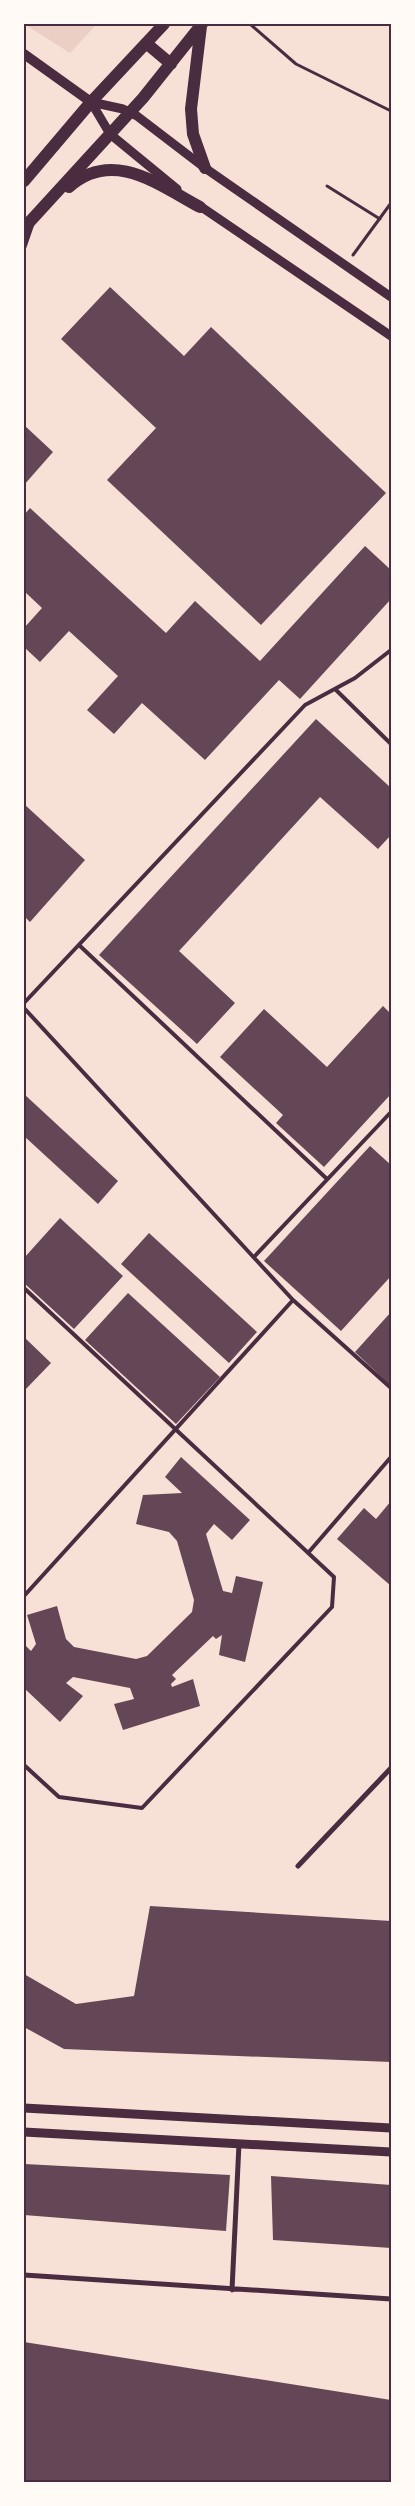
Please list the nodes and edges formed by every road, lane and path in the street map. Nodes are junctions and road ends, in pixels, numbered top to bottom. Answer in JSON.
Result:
{"nodes":[{"id":1,"x":164,"y":24,"type":"edge"},
{"id":2,"x":202,"y":24,"type":"edge"},
{"id":3,"x":250,"y":24,"type":"edge"},
{"id":4,"x":146,"y":43,"type":"junction"},
{"id":5,"x":24,"y":54,"type":"edge"},
{"id":6,"x":171,"y":64,"type":"junction"},
{"id":7,"x":91,"y":102,"type":"junction"},
{"id":8,"x":391,"y":110,"type":"edge"},
{"id":9,"x":130,"y":112,"type":"junction"},
{"id":10,"x":110,"y":134,"type":"junction"},
{"id":11,"x":205,"y":168,"type":"junction"},
{"id":12,"x":24,"y":181,"type":"edge"},
{"id":13,"x":327,"y":186,"type":"dead end"},
{"id":14,"x":391,"y":203,"type":"edge"},
{"id":15,"x":200,"y":207,"type":"junction"},
{"id":16,"x":35,"y":216,"type":"junction"},
{"id":17,"x":380,"y":219,"type":"junction"},
{"id":18,"x":24,"y":228,"type":"edge"},
{"id":19,"x":24,"y":247,"type":"edge"},
{"id":20,"x":345,"y":266,"type":"junction"},
{"id":21,"x":391,"y":297,"type":"edge"},
{"id":22,"x":391,"y":336,"type":"edge"},
{"id":23,"x":391,"y":650,"type":"edge"},
{"id":24,"x":335,"y":689,"type":"junction"},
{"id":25,"x":391,"y":744,"type":"edge"},
{"id":26,"x":79,"y":945,"type":"junction"},
{"id":27,"x":24,"y":1004,"type":"edge"},
{"id":28,"x":24,"y":1008,"type":"edge"},
{"id":29,"x":391,"y":1112,"type":"edge"},
{"id":30,"x":328,"y":1179,"type":"junction"},
{"id":31,"x":254,"y":1257,"type":"junction"},
{"id":32,"x":24,"y":1288,"type":"edge"},
{"id":33,"x":293,"y":1300,"type":"junction"},
{"id":34,"x":391,"y":1388,"type":"edge"},
{"id":35,"x":175,"y":1430,"type":"junction"},
{"id":36,"x":391,"y":1457,"type":"edge"},
{"id":37,"x":308,"y":1553,"type":"junction"},
{"id":38,"x":24,"y":1596,"type":"edge"},
{"id":39,"x":24,"y":1764,"type":"edge"},
{"id":40,"x":391,"y":1768,"type":"edge"},
{"id":41,"x":298,"y":1866,"type":"dead end"},
{"id":42,"x":24,"y":2108,"type":"edge"},
{"id":43,"x":391,"y":2128,"type":"edge"},
{"id":44,"x":24,"y":2132,"type":"edge"},
{"id":45,"x":239,"y":2144,"type":"junction"},
{"id":46,"x":391,"y":2152,"type":"edge"},
{"id":47,"x":24,"y":2275,"type":"edge"},
{"id":48,"x":232,"y":2290,"type":"junction"},
{"id":49,"x":391,"y":2299,"type":"edge"}],
"edges":[{"from":1,"to":4,"type":"main road"},
{"from":2,"to":6,"type":"main road"},
{"from":2,"to":11,"type":"main road"},
{"from":3,"to":8,"type":"path"},
{"from":4,"to":6,"type":"main road"},
{"from":4,"to":7,"type":"main road"},
{"from":5,"to":7,"type":"main road"},
{"from":6,"to":9,"type":"main road"},
{"from":7,"to":9,"type":"street"},
{"from":7,"to":10,"type":"street"},
{"from":7,"to":12,"type":"main road"},
{"from":9,"to":10,"type":"main road"},
{"from":9,"to":11,"type":"street"},
{"from":10,"to":15,"type":"street"},
{"from":10,"to":16,"type":"main road"},
{"from":11,"to":20,"type":"street"},
{"from":13,"to":17,"type":"path"},
{"from":14,"to":17,"type":"path"},
{"from":15,"to":16,"type":"main road"},
{"from":15,"to":22,"type":"street"},
{"from":16,"to":18,"type":"main road"},
{"from":16,"to":19,"type":"street"},
{"from":17,"to":20,"type":"path"},
{"from":20,"to":21,"type":"street"},
{"from":23,"to":24,"type":"lane"},
{"from":24,"to":25,"type":"lane"},
{"from":24,"to":26,"type":"lane"},
{"from":26,"to":27,"type":"lane"},
{"from":26,"to":30,"type":"lane"},
{"from":28,"to":31,"type":"lane"},
{"from":29,"to":30,"type":"lane"},
{"from":30,"to":31,"type":"lane"},
{"from":31,"to":33,"type":"lane"},
{"from":32,"to":35,"type":"lane"},
{"from":33,"to":34,"type":"lane"},
{"from":33,"to":35,"type":"lane"},
{"from":35,"to":37,"type":"lane"},
{"from":35,"to":38,"type":"lane"},
{"from":36,"to":37,"type":"lane"},
{"from":37,"to":39,"type":"lane"},
{"from":40,"to":41,"type":"street"},
{"from":42,"to":43,"type":"street"},
{"from":44,"to":45,"type":"street"},
{"from":45,"to":46,"type":"street"},
{"from":45,"to":48,"type":"street"},
{"from":47,"to":48,"type":"street"},
{"from":48,"to":49,"type":"street"}]}
